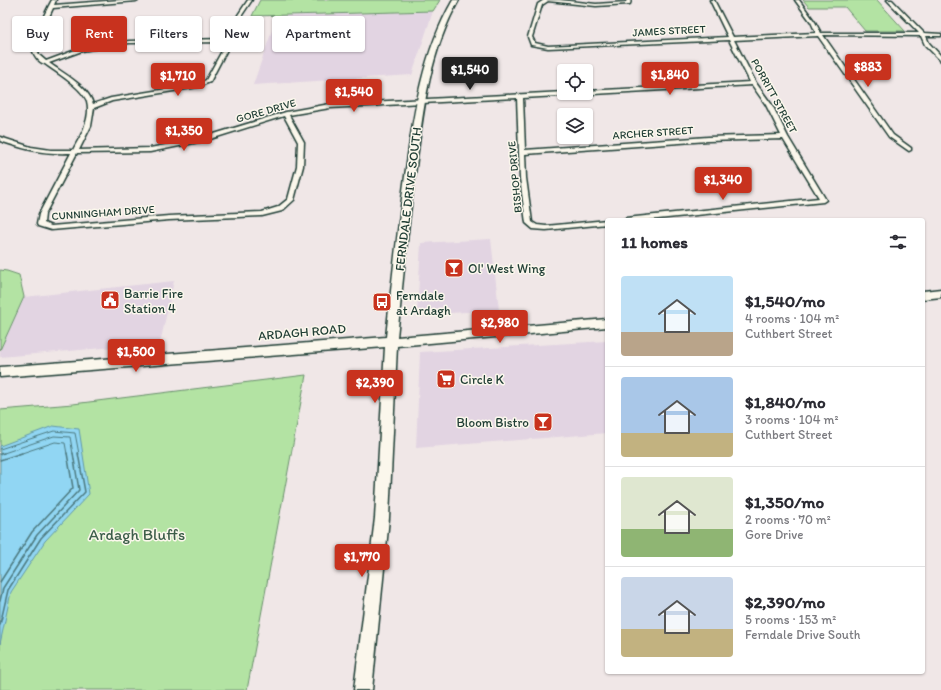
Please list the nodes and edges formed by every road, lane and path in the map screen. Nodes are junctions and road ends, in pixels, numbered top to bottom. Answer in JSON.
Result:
{"nodes":[{"id":1,"x":54,"y":0,"type":"edge"},
{"id":2,"x":136,"y":0,"type":"edge"},
{"id":3,"x":250,"y":0,"type":"edge"},
{"id":4,"x":456,"y":0,"type":"edge"},
{"id":5,"x":629,"y":0,"type":"edge"},
{"id":6,"x":712,"y":0,"type":"edge"},
{"id":7,"x":797,"y":0,"type":"edge"},
{"id":8,"x":889,"y":0,"type":"edge"},
{"id":9,"x":51,"y":7,"type":"junction"},
{"id":10,"x":240,"y":16,"type":"edge"},
{"id":11,"x":819,"y":34,"type":"junction"},
{"id":12,"x":923,"y":35,"type":"junction"},
{"id":13,"x":941,"y":35,"type":"edge"},
{"id":14,"x":732,"y":38,"type":"junction"},
{"id":15,"x":210,"y":40,"type":"edge"},
{"id":16,"x":224,"y":52,"type":"edge"},
{"id":17,"x":941,"y":59,"type":"edge"},
{"id":18,"x":44,"y":63,"type":"junction"},
{"id":19,"x":753,"y":83,"type":"junction"},
{"id":20,"x":593,"y":93,"type":"edge"},
{"id":21,"x":557,"y":95,"type":"edge"},
{"id":22,"x":520,"y":97,"type":"junction"},
{"id":23,"x":420,"y":101,"type":"junction"},
{"id":24,"x":90,"y":107,"type":"junction"},
{"id":25,"x":286,"y":114,"type":"junction"},
{"id":26,"x":785,"y":137,"type":"junction"},
{"id":27,"x":0,"y":139,"type":"edge"},
{"id":28,"x":909,"y":150,"type":"dead end"},
{"id":29,"x":76,"y":151,"type":"junction"},
{"id":30,"x":522,"y":152,"type":"junction"},
{"id":31,"x":646,"y":218,"type":"edge"},
{"id":32,"x":605,"y":222,"type":"edge"},
{"id":33,"x":941,"y":293,"type":"edge"},
{"id":34,"x":925,"y":295,"type":"edge"},
{"id":35,"x":605,"y":322,"type":"edge"},
{"id":36,"x":391,"y":342,"type":"junction"},
{"id":37,"x":0,"y":372,"type":"edge"},
{"id":38,"x":363,"y":690,"type":"edge"}],
"edges":[{"from":1,"to":9,"type":"street"},
{"from":2,"to":9,"type":"street"},
{"from":3,"to":10,"type":"street"},
{"from":4,"to":23,"type":"main road","name":"FERNDALE DRIVE SOUTH"},
{"from":5,"to":14,"type":"street","name":"JAMES STREET"},
{"from":6,"to":14,"type":"street","name":"PORRITT STREET"},
{"from":7,"to":11,"type":"street"},
{"from":8,"to":12,"type":"street"},
{"from":9,"to":18,"type":"street"},
{"from":11,"to":12,"type":"street","name":"JAMES STREET"},
{"from":11,"to":14,"type":"street","name":"JAMES STREET"},
{"from":11,"to":28,"type":"street"},
{"from":12,"to":13,"type":"street","name":"JAMES STREET"},
{"from":12,"to":17,"type":"street"},
{"from":14,"to":19,"type":"street","name":"PORRITT STREET"},
{"from":15,"to":18,"type":"street"},
{"from":16,"to":24,"type":"street"},
{"from":18,"to":24,"type":"street"},
{"from":19,"to":20,"type":"street","name":"GORE DRIVE"},
{"from":19,"to":26,"type":"street","name":"PORRITT STREET"},
{"from":21,"to":22,"type":"street","name":"GORE DRIVE"},
{"from":22,"to":23,"type":"street","name":"GORE DRIVE"},
{"from":22,"to":30,"type":"street","name":"BISHOP DRIVE"},
{"from":23,"to":25,"type":"street","name":"GORE DRIVE"},
{"from":23,"to":36,"type":"main road","name":"FERNDALE DRIVE SOUTH"},
{"from":24,"to":29,"type":"street","name":"CUNNINGHAM DRIVE"},
{"from":25,"to":29,"type":"street","name":"GORE DRIVE"},
{"from":25,"to":29,"type":"street","name":"CUNNINGHAM DRIVE"},
{"from":26,"to":30,"type":"street","name":"ARCHER STREET"},
{"from":26,"to":31,"type":"street","name":"PORRITT STREET"},
{"from":27,"to":29,"type":"street","name":"GORE DRIVE"},
{"from":30,"to":32,"type":"street","name":"BISHOP DRIVE"},
{"from":33,"to":34,"type":"main road"},
{"from":35,"to":36,"type":"main road","name":"ARDAGH ROAD"},
{"from":36,"to":37,"type":"main road","name":"ARDAGH ROAD"},
{"from":36,"to":38,"type":"main road","name":"FERNDALE DRIVE SOUTH"}]}
